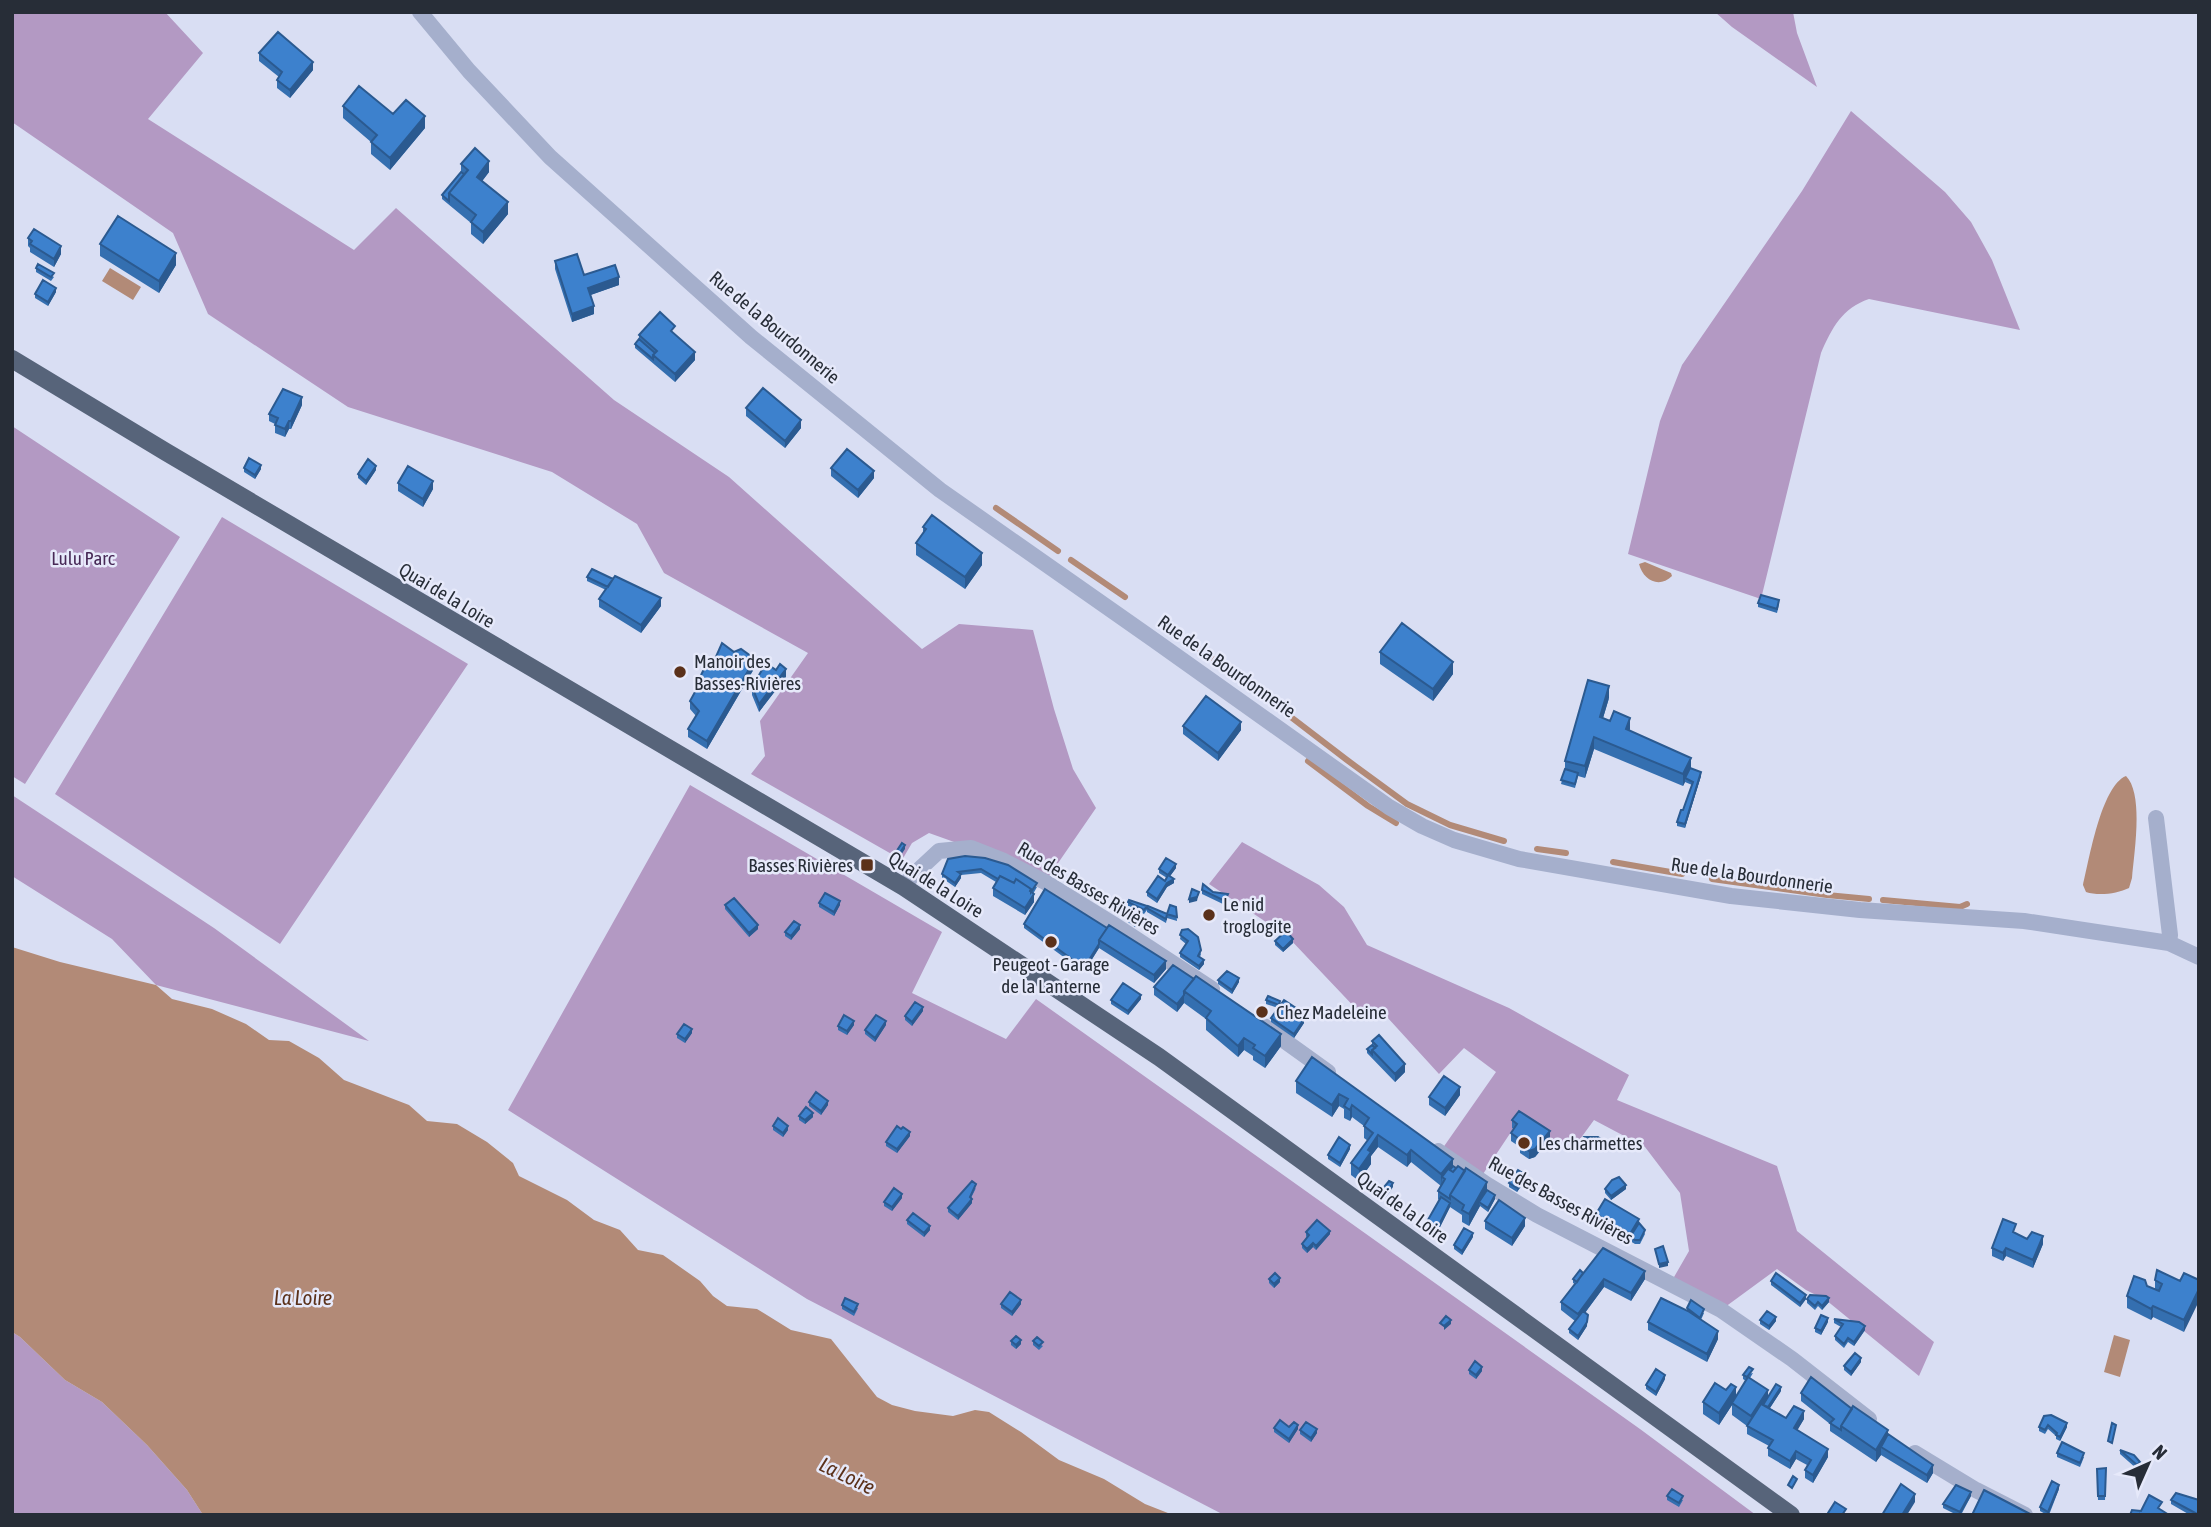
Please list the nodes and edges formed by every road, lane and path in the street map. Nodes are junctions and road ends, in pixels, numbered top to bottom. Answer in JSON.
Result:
{"nodes":[{"id":1,"x":420,"y":12,"type":"edge"},
{"id":2,"x":12,"y":359,"type":"edge"},
{"id":3,"x":2156,"y":818,"type":"dead end"},
{"id":4,"x":904,"y":887,"type":"junction"},
{"id":5,"x":2169,"y":943,"type":"junction"},
{"id":6,"x":2199,"y":957,"type":"edge"},
{"id":7,"x":1226,"y":999,"type":"edge"},
{"id":8,"x":1247,"y":1014,"type":"edge"},
{"id":9,"x":1346,"y":1085,"type":"edge"},
{"id":10,"x":1421,"y":1139,"type":"edge"},
{"id":11,"x":1881,"y":1429,"type":"edge"},
{"id":12,"x":1899,"y":1442,"type":"edge"},
{"id":13,"x":1791,"y":1515,"type":"edge"},
{"id":14,"x":2025,"y":1515,"type":"edge"}],
"edges":[{"from":1,"to":5,"type":"street","name":"Rue de la Bourdonnerie"},
{"from":2,"to":4,"type":"main road","name":"Quai de la Loire"},
{"from":3,"to":5,"type":"street"},
{"from":4,"to":7,"type":"street","name":"Rue des Basses Rivières"},
{"from":4,"to":13,"type":"main road","name":"Quai de la Loire"},
{"from":5,"to":6,"type":"street","name":"Rue de la Bourdonnerie"},
{"from":8,"to":9,"type":"street"},
{"from":10,"to":11,"type":"street","name":"Rue des Basses Rivières"},
{"from":12,"to":14,"type":"street"}]}
